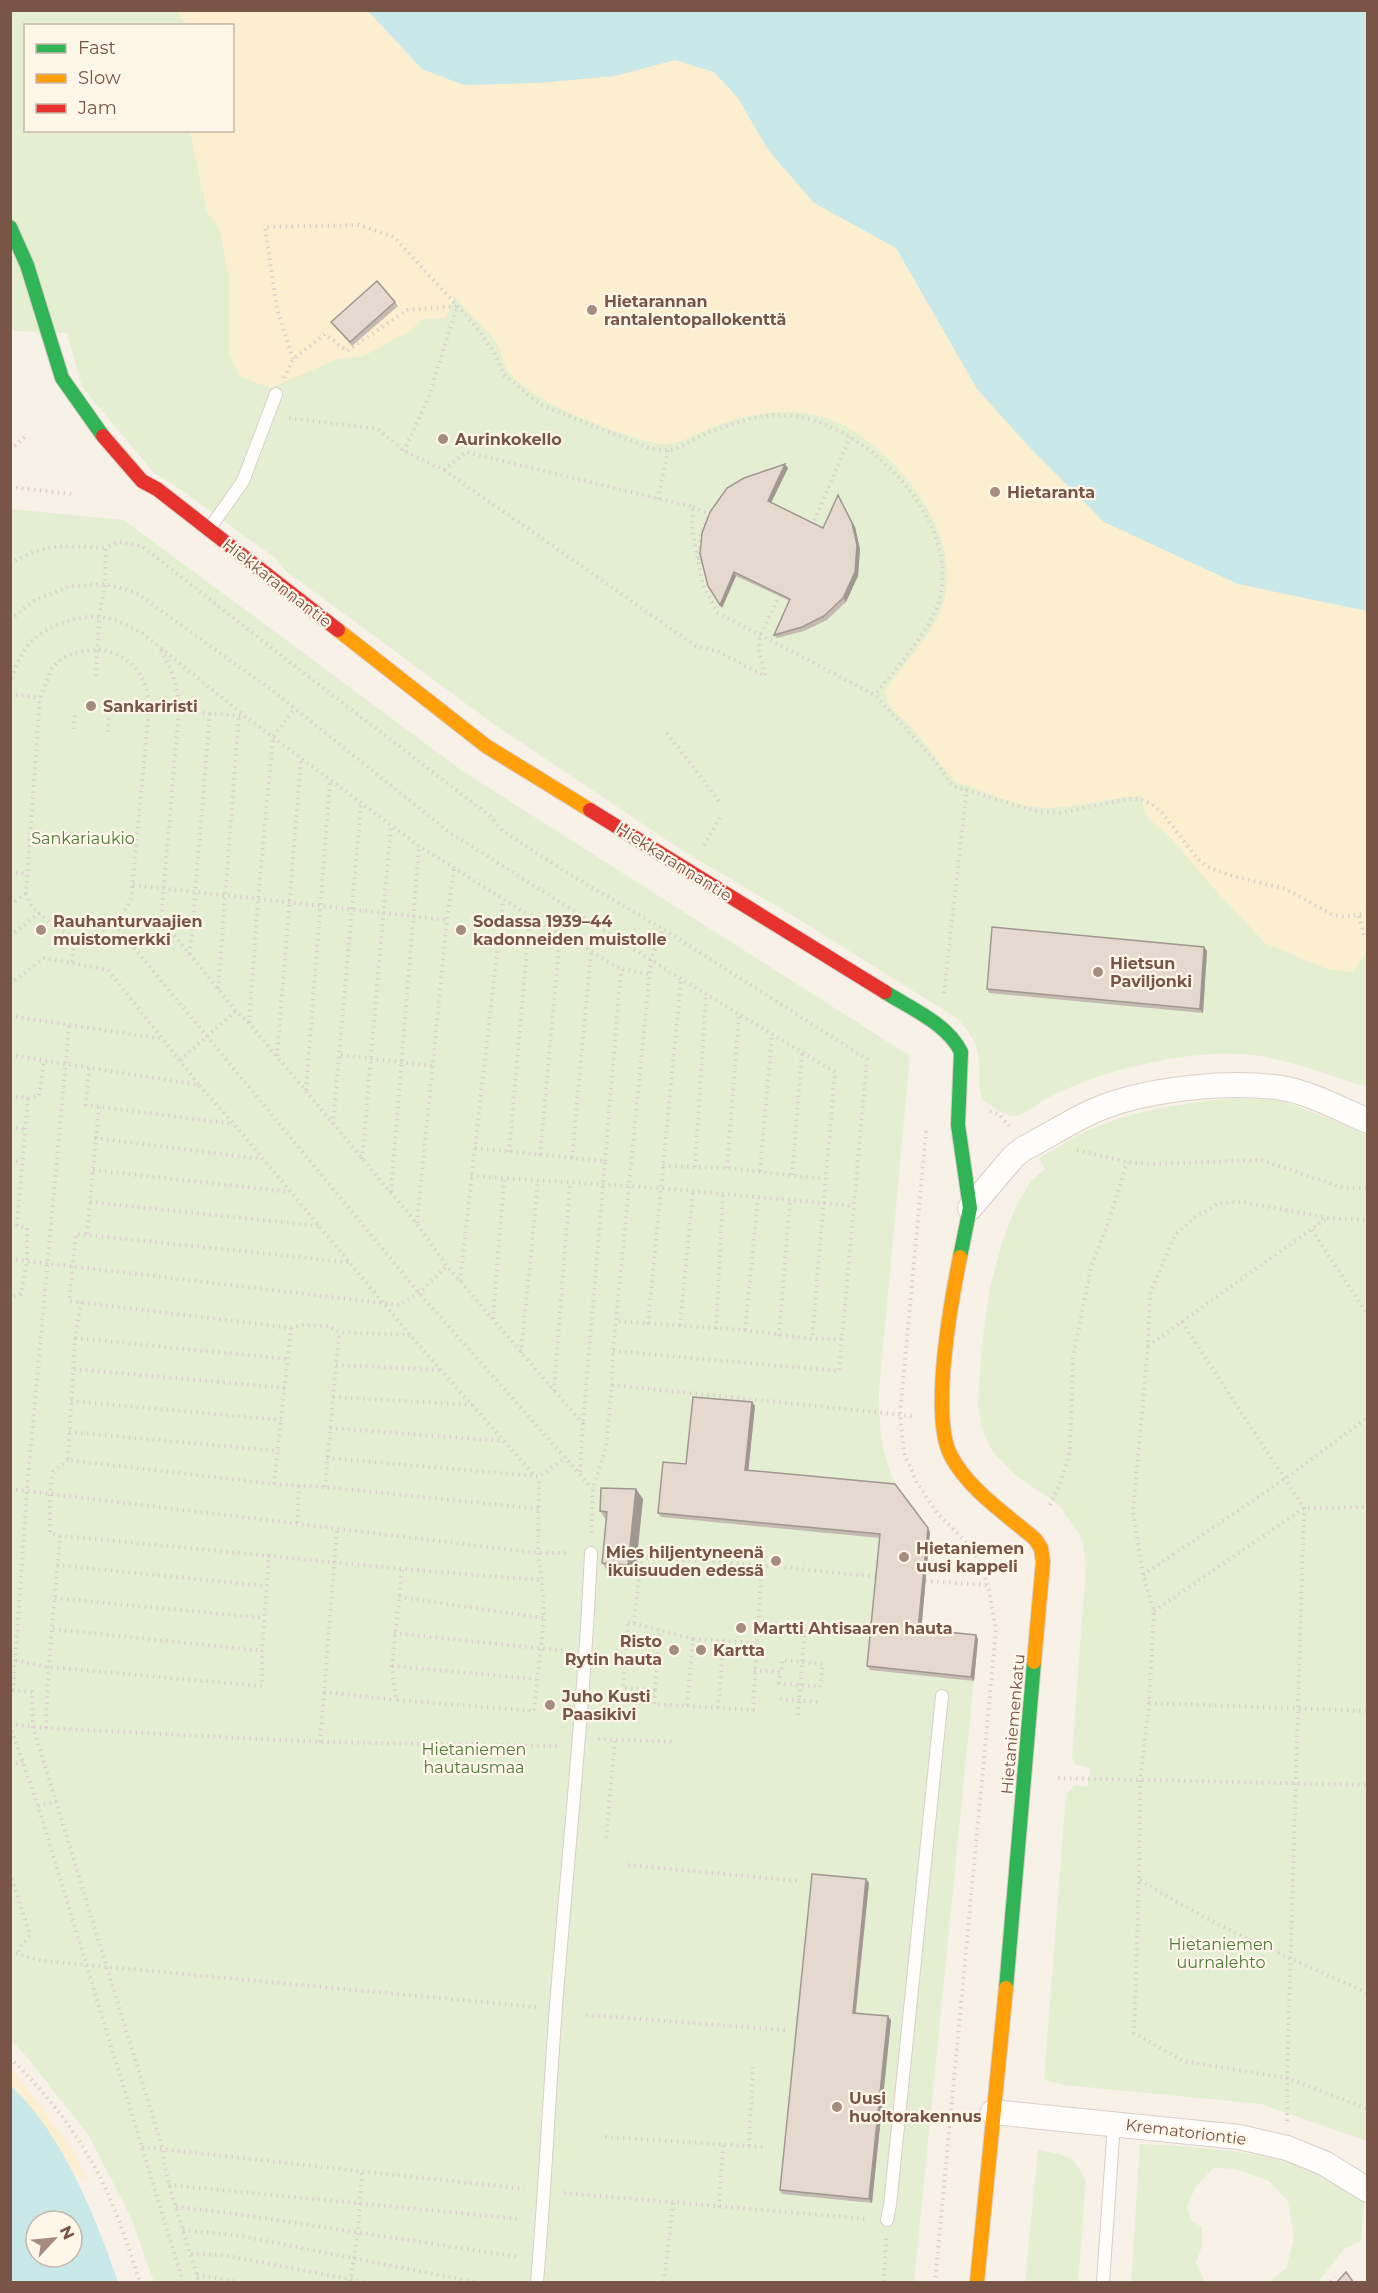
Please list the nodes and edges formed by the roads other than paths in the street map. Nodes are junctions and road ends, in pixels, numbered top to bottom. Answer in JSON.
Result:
{"nodes":[{"id":1,"x":10,"y":227,"type":"edge"},
{"id":2,"x":276,"y":394,"type":"road end"},
{"id":3,"x":209,"y":529,"type":"junction"},
{"id":4,"x":1368,"y":1121,"type":"edge"},
{"id":5,"x":970,"y":1208,"type":"junction"},
{"id":6,"x":591,"y":1553,"type":"road end"},
{"id":7,"x":942,"y":1696,"type":"dead end"},
{"id":8,"x":993,"y":2112,"type":"junction"},
{"id":9,"x":1114,"y":2123,"type":"junction"},
{"id":10,"x":1368,"y":2190,"type":"edge"},
{"id":11,"x":886,"y":2220,"type":"road end"},
{"id":12,"x":537,"y":2283,"type":"edge"},
{"id":13,"x":977,"y":2283,"type":"edge"},
{"id":14,"x":1103,"y":2283,"type":"edge"}],
"edges":[{"from":1,"to":3,"type":"street","name":"Hiekkarannantie"},
{"from":2,"to":3,"type":"lane"},
{"from":3,"to":5,"type":"street","name":"Hiekkarannantie"},
{"from":4,"to":5,"type":"street"},
{"from":5,"to":8,"type":"street","name":"Hietaniemenkatu"},
{"from":6,"to":12,"type":"lane"},
{"from":7,"to":11,"type":"lane"},
{"from":8,"to":9,"type":"street","name":"Krematoriontie"},
{"from":8,"to":13,"type":"street","name":"Hietaniemenkatu"},
{"from":9,"to":10,"type":"street","name":"Krematoriontie"},
{"from":9,"to":14,"type":"lane"}]}
